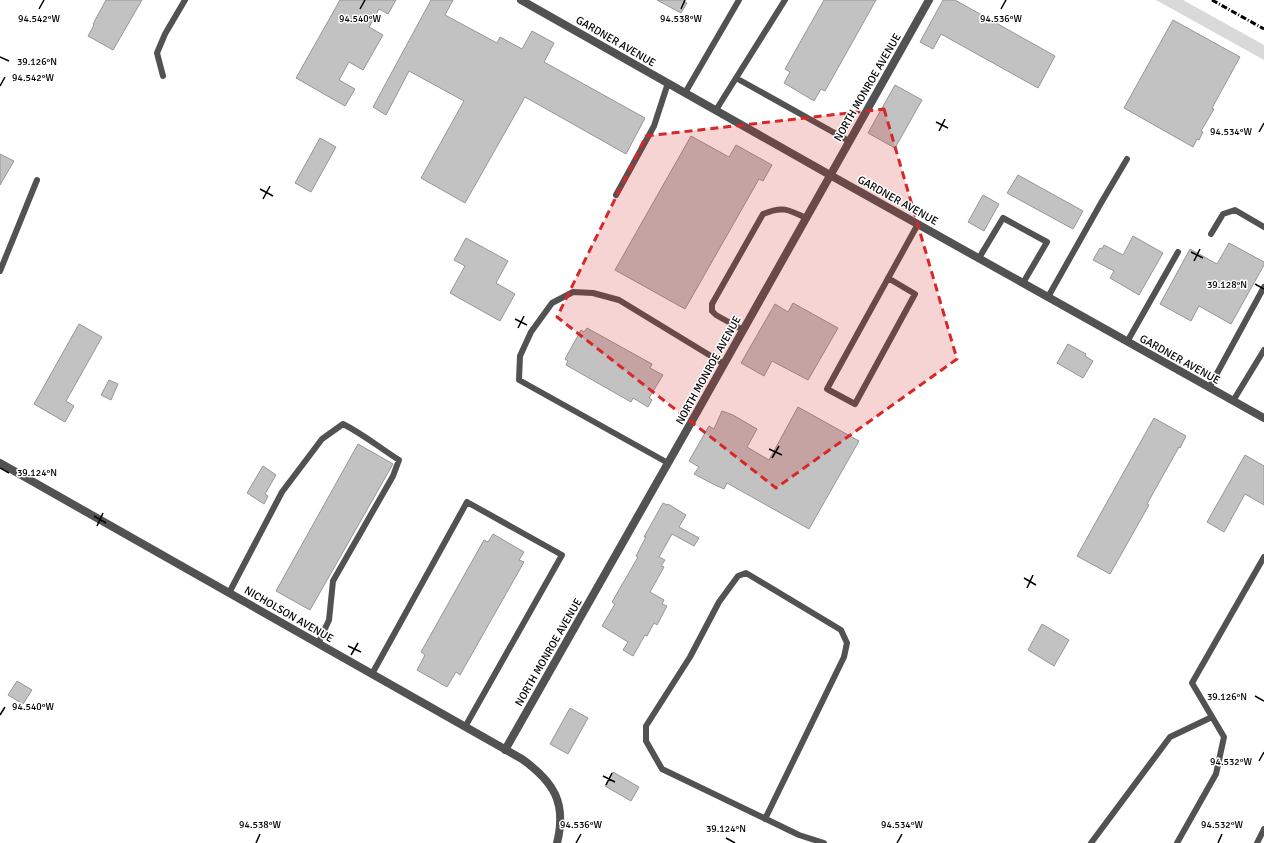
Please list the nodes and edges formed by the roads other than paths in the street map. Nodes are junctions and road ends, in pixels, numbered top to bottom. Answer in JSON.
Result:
{"nodes":[{"id":1,"x":185,"y":0,"type":"edge"},
{"id":2,"x":521,"y":0,"type":"edge"},
{"id":3,"x":739,"y":0,"type":"edge"},
{"id":4,"x":785,"y":0,"type":"edge"},
{"id":5,"x":929,"y":0,"type":"edge"},
{"id":6,"x":163,"y":76,"type":"dead end"},
{"id":7,"x":736,"y":78,"type":"junction"},
{"id":8,"x":668,"y":83,"type":"junction"},
{"id":9,"x":686,"y":93,"type":"junction"},
{"id":10,"x":716,"y":110,"type":"junction"},
{"id":11,"x":849,"y":141,"type":"junction"},
{"id":12,"x":1127,"y":159,"type":"dead end"},
{"id":13,"x":830,"y":175,"type":"junction"},
{"id":14,"x":37,"y":180,"type":"dead end"},
{"id":15,"x":616,"y":195,"type":"dead end"},
{"id":16,"x":806,"y":218,"type":"junction"},
{"id":17,"x":918,"y":224,"type":"junction"},
{"id":18,"x":1264,"y":227,"type":"edge"},
{"id":19,"x":1211,"y":234,"type":"dead end"},
{"id":20,"x":1178,"y":252,"type":"dead end"},
{"id":21,"x":979,"y":258,"type":"junction"},
{"id":22,"x":0,"y":271,"type":"edge"},
{"id":23,"x":888,"y":278,"type":"junction"},
{"id":24,"x":1023,"y":283,"type":"junction"},
{"id":25,"x":1264,"y":287,"type":"edge"},
{"id":26,"x":1048,"y":297,"type":"junction"},
{"id":27,"x":743,"y":330,"type":"junction"},
{"id":28,"x":1127,"y":342,"type":"junction"},
{"id":29,"x":1264,"y":350,"type":"edge"},
{"id":30,"x":724,"y":364,"type":"junction"},
{"id":31,"x":1209,"y":388,"type":"junction"},
{"id":32,"x":1233,"y":401,"type":"junction"},
{"id":33,"x":1264,"y":418,"type":"edge"},
{"id":34,"x":0,"y":463,"type":"edge"},
{"id":35,"x":668,"y":463,"type":"junction"},
{"id":36,"x":1264,"y":557,"type":"edge"},
{"id":37,"x":229,"y":593,"type":"junction"},
{"id":38,"x":318,"y":644,"type":"junction"},
{"id":39,"x":372,"y":674,"type":"junction"},
{"id":40,"x":1212,"y":717,"type":"junction"},
{"id":41,"x":465,"y":727,"type":"junction"},
{"id":42,"x":505,"y":750,"type":"junction"},
{"id":43,"x":765,"y":819,"type":"junction"},
{"id":44,"x":1264,"y":829,"type":"edge"},
{"id":45,"x":558,"y":843,"type":"edge"},
{"id":46,"x":824,"y":843,"type":"edge"},
{"id":47,"x":1091,"y":843,"type":"edge"},
{"id":48,"x":1177,"y":843,"type":"edge"},
{"id":49,"x":1257,"y":843,"type":"edge"}],
"edges":[{"from":1,"to":6,"type":"lane"},
{"from":2,"to":8,"type":"street","name":"GARDNER AVENUE"},
{"from":3,"to":9,"type":"lane"},
{"from":4,"to":7,"type":"lane"},
{"from":5,"to":11,"type":"street","name":"NORTH MONROE AVENUE"},
{"from":7,"to":10,"type":"lane"},
{"from":7,"to":11,"type":"lane"},
{"from":8,"to":9,"type":"street","name":"GARDNER AVENUE"},
{"from":8,"to":15,"type":"lane"},
{"from":9,"to":10,"type":"street","name":"GARDNER AVENUE"},
{"from":10,"to":13,"type":"street","name":"GARDNER AVENUE"},
{"from":11,"to":13,"type":"street","name":"NORTH MONROE AVENUE"},
{"from":12,"to":26,"type":"lane"},
{"from":13,"to":16,"type":"street","name":"NORTH MONROE AVENUE"},
{"from":13,"to":17,"type":"street","name":"GARDNER AVENUE"},
{"from":14,"to":22,"type":"lane"},
{"from":16,"to":27,"type":"street","name":"NORTH MONROE AVENUE"},
{"from":16,"to":27,"type":"lane"},
{"from":17,"to":21,"type":"street","name":"GARDNER AVENUE"},
{"from":17,"to":23,"type":"lane"},
{"from":18,"to":19,"type":"lane"},
{"from":20,"to":28,"type":"lane"},
{"from":21,"to":24,"type":"street","name":"GARDNER AVENUE"},
{"from":21,"to":24,"type":"lane"},
{"from":23,"to":23,"type":"lane"},
{"from":24,"to":26,"type":"street","name":"GARDNER AVENUE"},
{"from":25,"to":31,"type":"lane"},
{"from":26,"to":28,"type":"street","name":"GARDNER AVENUE"},
{"from":27,"to":30,"type":"street","name":"NORTH MONROE AVENUE"},
{"from":28,"to":31,"type":"street","name":"GARDNER AVENUE"},
{"from":29,"to":32,"type":"lane"},
{"from":30,"to":35,"type":"street","name":"NORTH MONROE AVENUE"},
{"from":30,"to":35,"type":"lane"},
{"from":31,"to":32,"type":"street","name":"GARDNER AVENUE"},
{"from":32,"to":33,"type":"street","name":"GARDNER AVENUE"},
{"from":34,"to":37,"type":"street","name":"NICHOLSON AVENUE"},
{"from":35,"to":42,"type":"street","name":"NORTH MONROE AVENUE"},
{"from":36,"to":40,"type":"lane"},
{"from":37,"to":38,"type":"street","name":"NICHOLSON AVENUE"},
{"from":37,"to":38,"type":"lane"},
{"from":38,"to":39,"type":"street","name":"NICHOLSON AVENUE"},
{"from":39,"to":41,"type":"street","name":"NICHOLSON AVENUE"},
{"from":39,"to":41,"type":"lane"},
{"from":40,"to":47,"type":"lane"},
{"from":40,"to":48,"type":"lane"},
{"from":41,"to":42,"type":"street","name":"NICHOLSON AVENUE"},
{"from":42,"to":45,"type":"street","name":"NICHOLSON AVENUE"},
{"from":43,"to":43,"type":"lane"},
{"from":43,"to":46,"type":"lane"},
{"from":44,"to":49,"type":"lane"}]}
